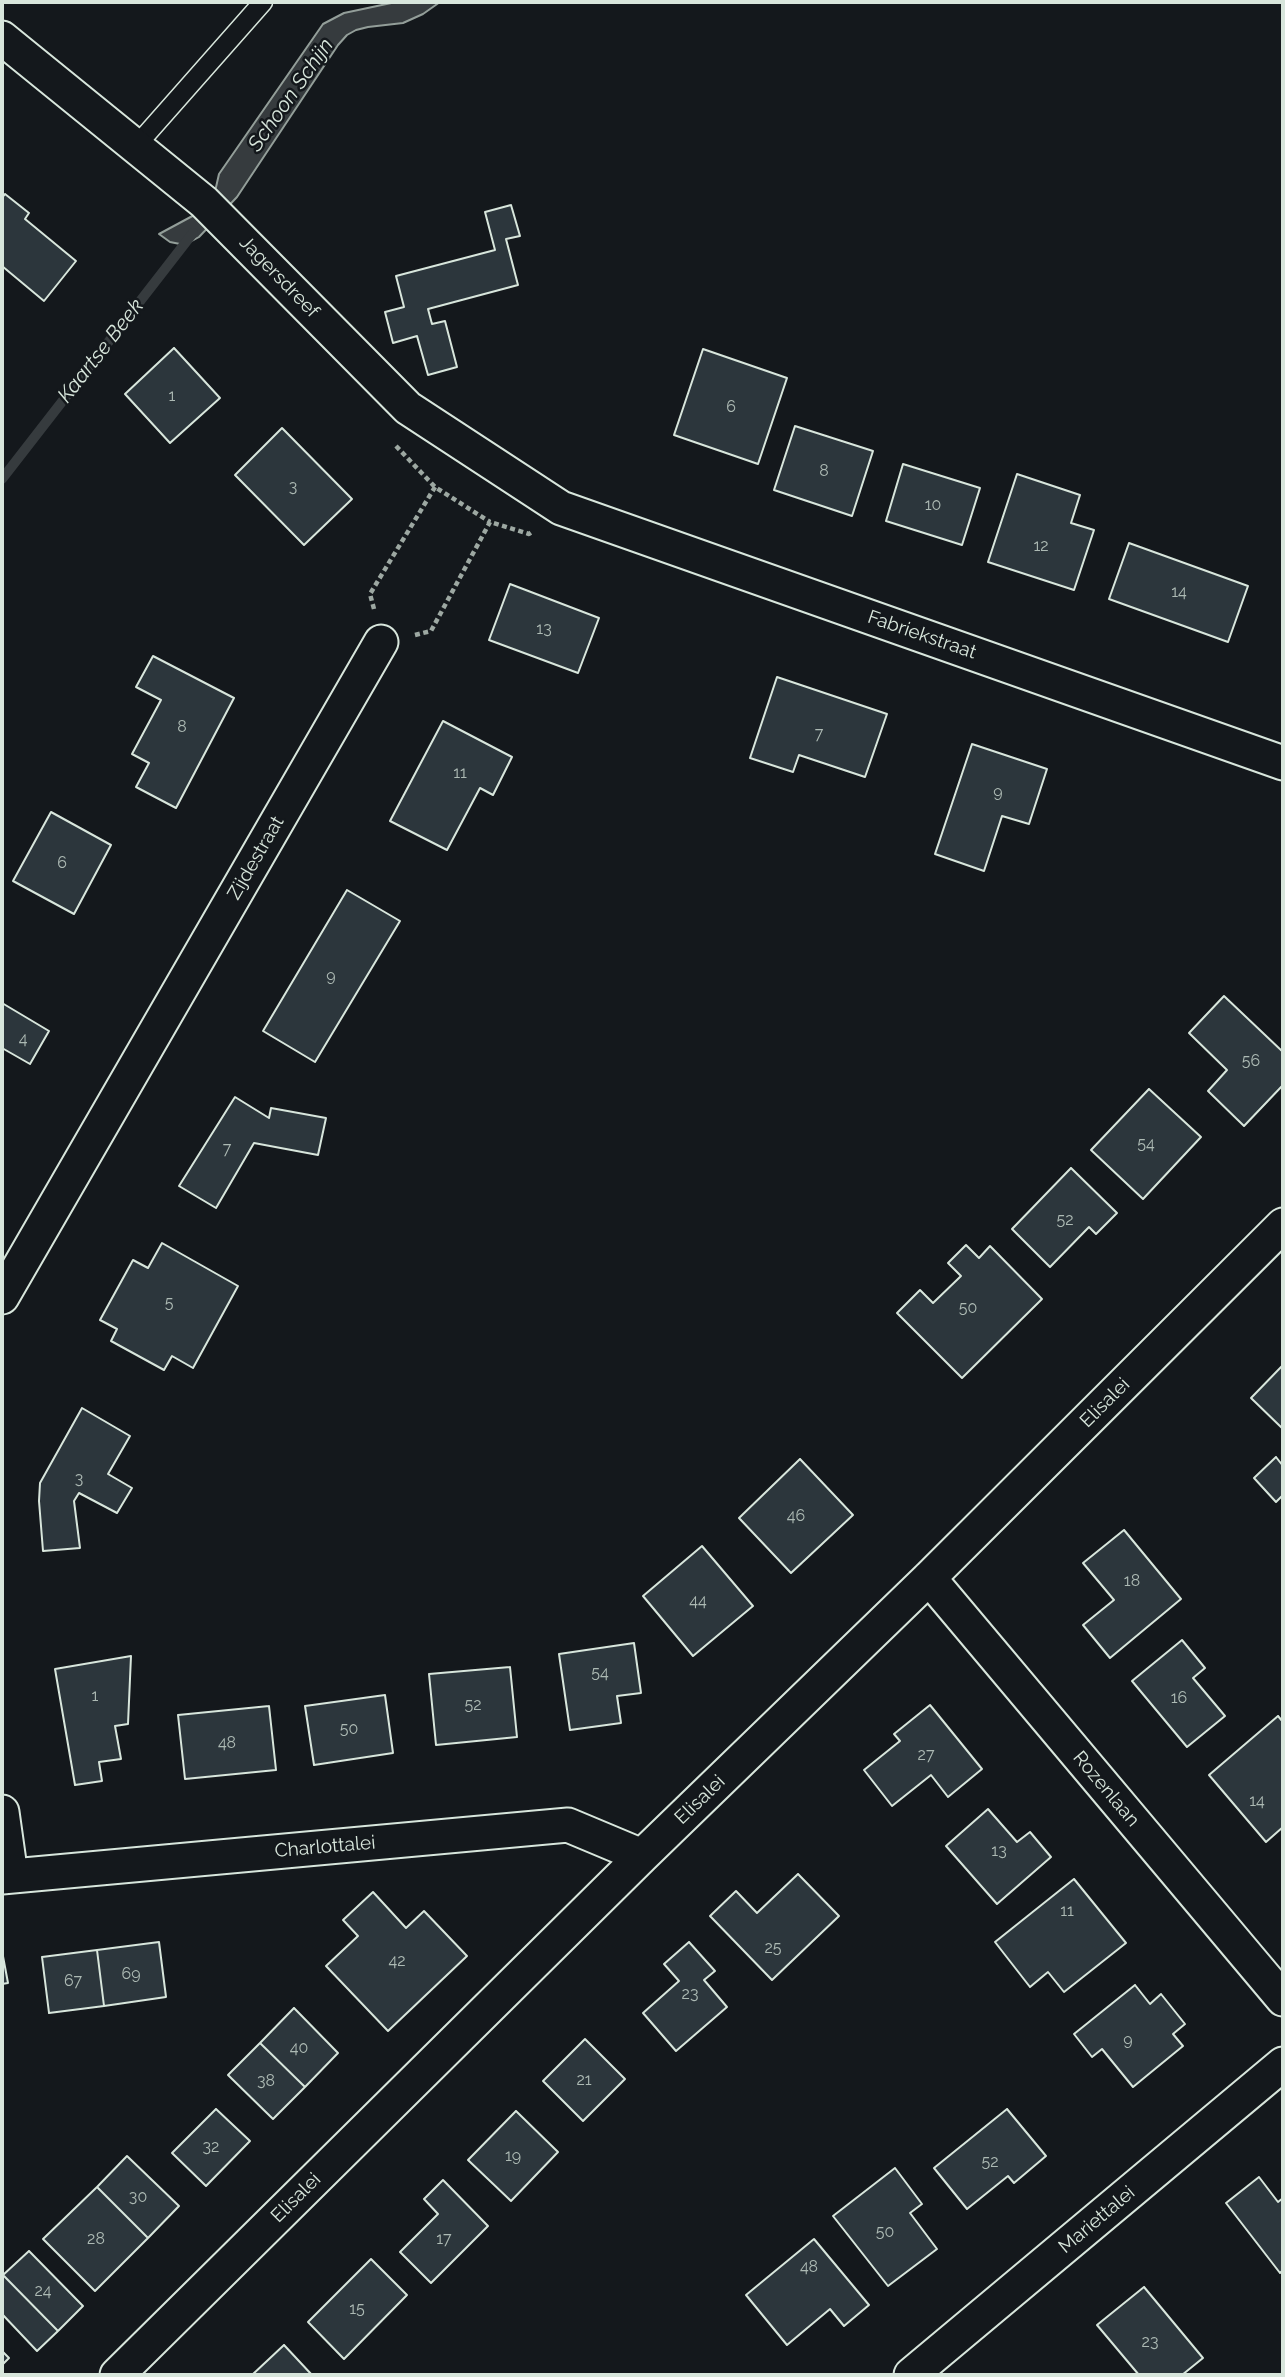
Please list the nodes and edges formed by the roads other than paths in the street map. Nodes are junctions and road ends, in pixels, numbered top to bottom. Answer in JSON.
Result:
{"nodes":[{"id":1,"x":263,"y":2,"type":"edge"},
{"id":2,"x":2,"y":38,"type":"edge"},
{"id":3,"x":136,"y":146,"type":"junction"},
{"id":4,"x":561,"y":508,"type":"joint"},
{"id":5,"x":381,"y":642,"type":"road end"},
{"id":6,"x":1283,"y":763,"type":"edge"},
{"id":7,"x":1283,"y":1225,"type":"edge"},
{"id":8,"x":2,"y":1297,"type":"edge"},
{"id":9,"x":929,"y":1578,"type":"junction"},
{"id":10,"x":2,"y":1812,"type":"edge"},
{"id":11,"x":642,"y":1856,"type":"junction"},
{"id":12,"x":7,"y":1876,"type":"edge"},
{"id":13,"x":1283,"y":1999,"type":"edge"},
{"id":14,"x":1283,"y":2064,"type":"edge"},
{"id":15,"x":117,"y":2375,"type":"edge"},
{"id":16,"x":911,"y":2375,"type":"edge"}],
"edges":[{"from":1,"to":3,"type":"lane"},
{"from":2,"to":3,"type":"street","name":"Jagersdreef"},
{"from":3,"to":4,"type":"street","name":"Jagersdreef"},
{"from":4,"to":6,"type":"street","name":"Fabriekstraat"},
{"from":5,"to":8,"type":"street","name":"Zijdestraat"},
{"from":7,"to":9,"type":"street","name":"Elisalei"},
{"from":9,"to":11,"type":"street","name":"Elisalei"},
{"from":9,"to":13,"type":"street","name":"Rozenlaan"},
{"from":10,"to":12,"type":"street"},
{"from":11,"to":12,"type":"street","name":"Charlottalei"},
{"from":11,"to":15,"type":"street","name":"Elisalei"},
{"from":14,"to":16,"type":"street","name":"Mariettalei"}]}
